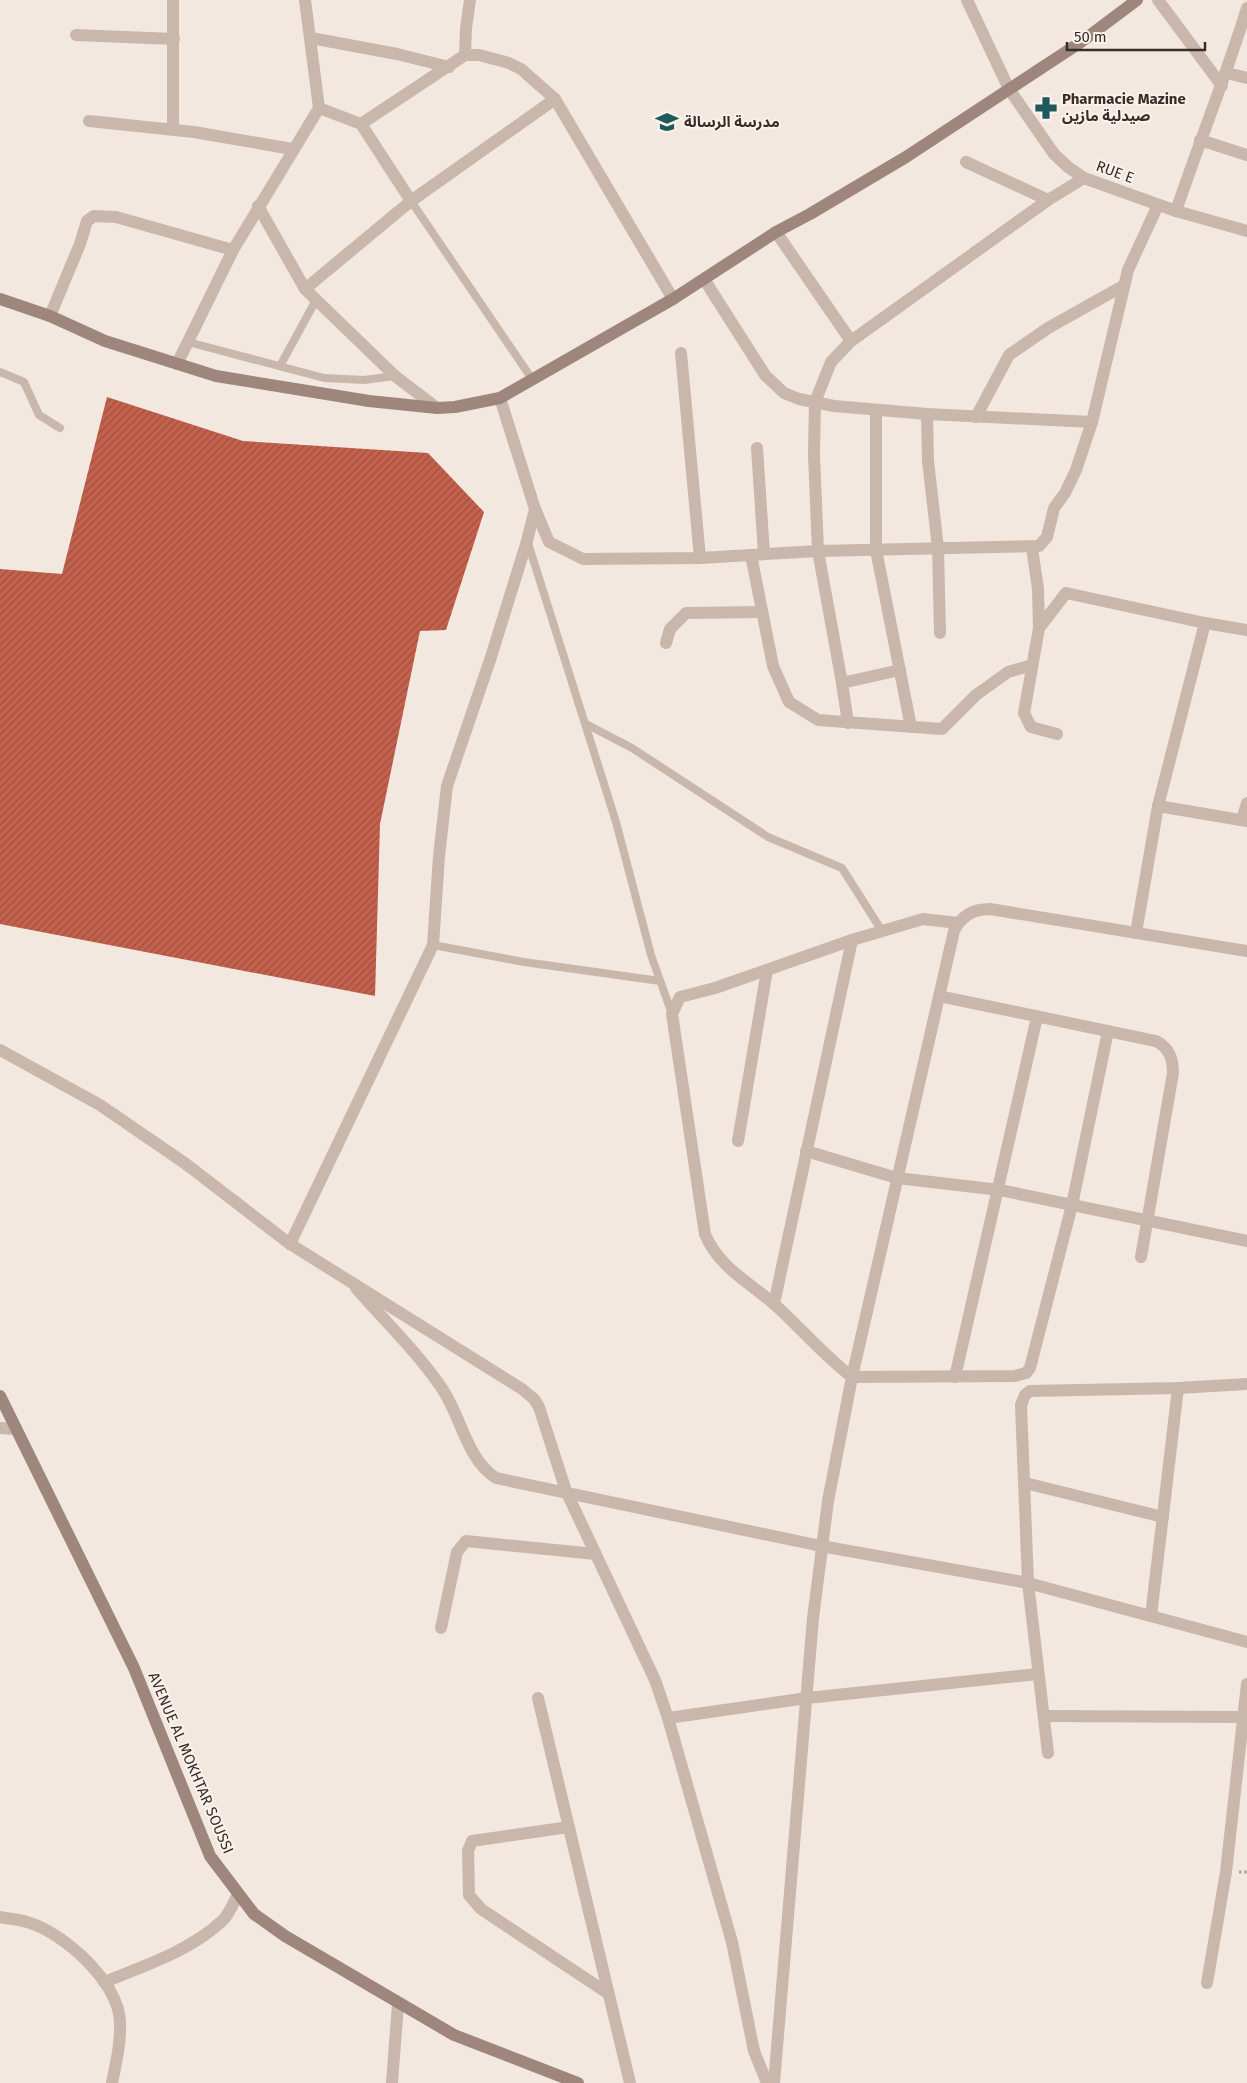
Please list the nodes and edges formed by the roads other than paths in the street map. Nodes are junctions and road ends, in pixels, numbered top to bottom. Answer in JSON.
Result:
{"nodes":[{"id":1,"x":173,"y":0,"type":"edge"},
{"id":2,"x":305,"y":0,"type":"edge"},
{"id":3,"x":470,"y":0,"type":"edge"},
{"id":4,"x":967,"y":0,"type":"edge"},
{"id":5,"x":1137,"y":0,"type":"edge"},
{"id":6,"x":1158,"y":0,"type":"edge"},
{"id":7,"x":1247,"y":8,"type":"edge"},
{"id":8,"x":76,"y":35,"type":"dead end"},
{"id":9,"x":311,"y":38,"type":"junction"},
{"id":10,"x":174,"y":39,"type":"junction"},
{"id":11,"x":465,"y":55,"type":"junction"},
{"id":12,"x":449,"y":67,"type":"junction"},
{"id":13,"x":1227,"y":73,"type":"junction"},
{"id":14,"x":1247,"y":78,"type":"edge"},
{"id":15,"x":1222,"y":86,"type":"junction"},
{"id":16,"x":1009,"y":89,"type":"junction"},
{"id":17,"x":555,"y":99,"type":"junction"},
{"id":18,"x":318,"y":108,"type":"junction"},
{"id":19,"x":89,"y":121,"type":"dead end"},
{"id":20,"x":361,"y":124,"type":"junction"},
{"id":21,"x":173,"y":129,"type":"junction"},
{"id":22,"x":1200,"y":140,"type":"junction"},
{"id":23,"x":292,"y":149,"type":"junction"},
{"id":24,"x":1247,"y":156,"type":"edge"},
{"id":25,"x":966,"y":162,"type":"dead end"},
{"id":26,"x":1084,"y":178,"type":"junction"},
{"id":27,"x":1048,"y":200,"type":"junction"},
{"id":28,"x":411,"y":201,"type":"junction"},
{"id":29,"x":1158,"y":205,"type":"junction"},
{"id":30,"x":258,"y":206,"type":"junction"},
{"id":31,"x":1176,"y":212,"type":"junction"},
{"id":32,"x":1247,"y":231,"type":"edge"},
{"id":33,"x":776,"y":232,"type":"junction"},
{"id":34,"x":233,"y":250,"type":"junction"},
{"id":35,"x":704,"y":280,"type":"junction"},
{"id":36,"x":1123,"y":286,"type":"junction"},
{"id":37,"x":305,"y":289,"type":"junction"},
{"id":38,"x":0,"y":299,"type":"edge"},
{"id":39,"x":673,"y":299,"type":"junction"},
{"id":40,"x":316,"y":300,"type":"junction"},
{"id":41,"x":50,"y":316,"type":"junction"},
{"id":42,"x":851,"y":341,"type":"junction"},
{"id":43,"x":188,"y":342,"type":"junction"},
{"id":44,"x":681,"y":353,"type":"dead end"},
{"id":45,"x":177,"y":364,"type":"junction"},
{"id":46,"x":280,"y":366,"type":"junction"},
{"id":47,"x":0,"y":372,"type":"edge"},
{"id":48,"x":395,"y":376,"type":"junction"},
{"id":49,"x":532,"y":378,"type":"junction"},
{"id":50,"x":500,"y":398,"type":"junction"},
{"id":51,"x":815,"y":402,"type":"junction"},
{"id":52,"x":436,"y":408,"type":"junction"},
{"id":53,"x":876,"y":410,"type":"junction"},
{"id":54,"x":927,"y":414,"type":"junction"},
{"id":55,"x":976,"y":417,"type":"junction"},
{"id":56,"x":1092,"y":422,"type":"junction"},
{"id":57,"x":60,"y":428,"type":"dead end"},
{"id":58,"x":757,"y":448,"type":"dead end"},
{"id":59,"x":535,"y":509,"type":"junction"},
{"id":60,"x":527,"y":542,"type":"junction"},
{"id":61,"x":938,"y":548,"type":"junction"},
{"id":62,"x":1032,"y":548,"type":"junction"},
{"id":63,"x":876,"y":550,"type":"junction"},
{"id":64,"x":818,"y":551,"type":"junction"},
{"id":65,"x":764,"y":554,"type":"junction"},
{"id":66,"x":751,"y":555,"type":"junction"},
{"id":67,"x":700,"y":558,"type":"junction"},
{"id":68,"x":762,"y":612,"type":"junction"},
{"id":69,"x":1205,"y":624,"type":"junction"},
{"id":70,"x":1039,"y":628,"type":"junction"},
{"id":71,"x":1247,"y":630,"type":"edge"},
{"id":72,"x":940,"y":633,"type":"dead end"},
{"id":73,"x":666,"y":643,"type":"dead end"},
{"id":74,"x":1032,"y":665,"type":"junction"},
{"id":75,"x":900,"y":670,"type":"junction"},
{"id":76,"x":842,"y":683,"type":"junction"},
{"id":77,"x":848,"y":722,"type":"junction"},
{"id":78,"x":586,"y":724,"type":"junction"},
{"id":79,"x":911,"y":727,"type":"junction"},
{"id":80,"x":1057,"y":734,"type":"dead end"},
{"id":81,"x":1247,"y":803,"type":"edge"},
{"id":82,"x":1158,"y":806,"type":"junction"},
{"id":83,"x":1245,"y":821,"type":"edge"},
{"id":84,"x":958,"y":923,"type":"junction"},
{"id":85,"x":882,"y":931,"type":"junction"},
{"id":86,"x":1136,"y":933,"type":"junction"},
{"id":87,"x":852,"y":940,"type":"junction"},
{"id":88,"x":433,"y":945,"type":"junction"},
{"id":89,"x":1247,"y":951,"type":"edge"},
{"id":90,"x":767,"y":970,"type":"junction"},
{"id":91,"x":660,"y":981,"type":"junction"},
{"id":92,"x":939,"y":996,"type":"junction"},
{"id":93,"x":672,"y":1014,"type":"junction"},
{"id":94,"x":1037,"y":1017,"type":"junction"},
{"id":95,"x":1108,"y":1031,"type":"junction"},
{"id":96,"x":0,"y":1050,"type":"edge"},
{"id":97,"x":738,"y":1141,"type":"dead end"},
{"id":98,"x":806,"y":1151,"type":"junction"},
{"id":99,"x":897,"y":1178,"type":"junction"},
{"id":100,"x":1000,"y":1190,"type":"junction"},
{"id":101,"x":1072,"y":1205,"type":"junction"},
{"id":102,"x":1148,"y":1221,"type":"junction"},
{"id":103,"x":1247,"y":1240,"type":"edge"},
{"id":104,"x":290,"y":1244,"type":"junction"},
{"id":105,"x":1141,"y":1257,"type":"dead end"},
{"id":106,"x":345,"y":1276,"type":"junction"},
{"id":107,"x":774,"y":1304,"type":"junction"},
{"id":108,"x":852,"y":1377,"type":"junction"},
{"id":109,"x":955,"y":1377,"type":"junction"},
{"id":110,"x":1247,"y":1384,"type":"edge"},
{"id":111,"x":1178,"y":1388,"type":"junction"},
{"id":112,"x":0,"y":1396,"type":"edge"},
{"id":113,"x":0,"y":1428,"type":"edge"},
{"id":114,"x":16,"y":1429,"type":"junction"},
{"id":115,"x":1024,"y":1483,"type":"junction"},
{"id":116,"x":566,"y":1491,"type":"junction"},
{"id":117,"x":1162,"y":1517,"type":"junction"},
{"id":118,"x":821,"y":1546,"type":"junction"},
{"id":119,"x":596,"y":1554,"type":"junction"},
{"id":120,"x":1028,"y":1583,"type":"junction"},
{"id":121,"x":1151,"y":1616,"type":"junction"},
{"id":122,"x":441,"y":1628,"type":"dead end"},
{"id":123,"x":1247,"y":1642,"type":"edge"},
{"id":124,"x":1038,"y":1674,"type":"junction"},
{"id":125,"x":1247,"y":1684,"type":"edge"},
{"id":126,"x":538,"y":1698,"type":"dead end"},
{"id":127,"x":808,"y":1698,"type":"junction"},
{"id":128,"x":1044,"y":1716,"type":"junction"},
{"id":129,"x":1242,"y":1717,"type":"junction"},
{"id":130,"x":668,"y":1718,"type":"junction"},
{"id":131,"x":1048,"y":1753,"type":"dead end"},
{"id":132,"x":569,"y":1828,"type":"junction"},
{"id":133,"x":238,"y":1894,"type":"junction"},
{"id":134,"x":0,"y":1917,"type":"edge"},
{"id":135,"x":104,"y":1982,"type":"junction"},
{"id":136,"x":1207,"y":1983,"type":"dead end"},
{"id":137,"x":609,"y":1994,"type":"junction"},
{"id":138,"x":398,"y":2004,"type":"junction"},
{"id":139,"x":112,"y":2083,"type":"edge"},
{"id":140,"x":392,"y":2083,"type":"edge"},
{"id":141,"x":578,"y":2083,"type":"edge"},
{"id":142,"x":630,"y":2083,"type":"edge"},
{"id":143,"x":767,"y":2083,"type":"edge"},
{"id":144,"x":774,"y":2083,"type":"edge"}],
"edges":[{"from":1,"to":10,"type":"street"},
{"from":2,"to":9,"type":"street"},
{"from":3,"to":11,"type":"street"},
{"from":4,"to":16,"type":"street","name":"RUE E"},
{"from":5,"to":16,"type":"street"},
{"from":6,"to":15,"type":"street"},
{"from":7,"to":13,"type":"street"},
{"from":8,"to":10,"type":"street"},
{"from":9,"to":12,"type":"street"},
{"from":9,"to":18,"type":"street"},
{"from":10,"to":21,"type":"street"},
{"from":11,"to":12,"type":"street"},
{"from":11,"to":17,"type":"street"},
{"from":12,"to":20,"type":"street"},
{"from":13,"to":14,"type":"street"},
{"from":13,"to":15,"type":"street"},
{"from":15,"to":22,"type":"street"},
{"from":16,"to":26,"type":"street","name":"RUE E"},
{"from":16,"to":33,"type":"street"},
{"from":17,"to":28,"type":"street"},
{"from":17,"to":39,"type":"street"},
{"from":18,"to":20,"type":"street"},
{"from":18,"to":23,"type":"street"},
{"from":19,"to":21,"type":"street"},
{"from":20,"to":28,"type":"street"},
{"from":21,"to":23,"type":"street"},
{"from":22,"to":24,"type":"street"},
{"from":22,"to":31,"type":"street"},
{"from":23,"to":30,"type":"street"},
{"from":25,"to":27,"type":"street"},
{"from":26,"to":27,"type":"street"},
{"from":26,"to":29,"type":"street","name":"RUE E"},
{"from":27,"to":42,"type":"street"},
{"from":28,"to":37,"type":"street"},
{"from":28,"to":49,"type":"lane"},
{"from":29,"to":31,"type":"street","name":"RUE E"},
{"from":29,"to":36,"type":"street"},
{"from":30,"to":34,"type":"street"},
{"from":30,"to":37,"type":"street"},
{"from":31,"to":32,"type":"street","name":"RUE E"},
{"from":33,"to":35,"type":"street"},
{"from":33,"to":42,"type":"street"},
{"from":34,"to":41,"type":"street"},
{"from":34,"to":43,"type":"street"},
{"from":35,"to":39,"type":"street"},
{"from":35,"to":51,"type":"street"},
{"from":36,"to":55,"type":"street"},
{"from":36,"to":56,"type":"street"},
{"from":37,"to":40,"type":"street"},
{"from":38,"to":41,"type":"street"},
{"from":39,"to":49,"type":"street"},
{"from":40,"to":46,"type":"lane"},
{"from":40,"to":48,"type":"street"},
{"from":41,"to":45,"type":"street"},
{"from":42,"to":51,"type":"street"},
{"from":43,"to":45,"type":"street"},
{"from":43,"to":46,"type":"lane"},
{"from":44,"to":67,"type":"street"},
{"from":45,"to":52,"type":"street"},
{"from":46,"to":48,"type":"lane"},
{"from":47,"to":57,"type":"lane"},
{"from":48,"to":52,"type":"street"},
{"from":49,"to":50,"type":"street"},
{"from":50,"to":52,"type":"street"},
{"from":50,"to":59,"type":"street"},
{"from":51,"to":53,"type":"street"},
{"from":51,"to":64,"type":"street"},
{"from":53,"to":54,"type":"street"},
{"from":53,"to":63,"type":"street"},
{"from":54,"to":55,"type":"street"},
{"from":54,"to":61,"type":"street"},
{"from":55,"to":56,"type":"street"},
{"from":56,"to":62,"type":"street"},
{"from":58,"to":65,"type":"street"},
{"from":59,"to":60,"type":"street"},
{"from":59,"to":67,"type":"street"},
{"from":60,"to":78,"type":"lane"},
{"from":60,"to":88,"type":"street"},
{"from":61,"to":62,"type":"street"},
{"from":61,"to":63,"type":"street"},
{"from":61,"to":72,"type":"street"},
{"from":62,"to":70,"type":"street"},
{"from":63,"to":64,"type":"street"},
{"from":63,"to":75,"type":"street"},
{"from":64,"to":65,"type":"street"},
{"from":64,"to":76,"type":"street"},
{"from":65,"to":66,"type":"street"},
{"from":66,"to":67,"type":"street"},
{"from":66,"to":68,"type":"street"},
{"from":68,"to":73,"type":"street"},
{"from":68,"to":77,"type":"street"},
{"from":69,"to":70,"type":"street"},
{"from":69,"to":71,"type":"street"},
{"from":69,"to":82,"type":"street"},
{"from":70,"to":74,"type":"street"},
{"from":74,"to":79,"type":"street"},
{"from":74,"to":80,"type":"street"},
{"from":75,"to":76,"type":"street"},
{"from":75,"to":79,"type":"street"},
{"from":76,"to":77,"type":"street"},
{"from":77,"to":79,"type":"street"},
{"from":78,"to":85,"type":"lane"},
{"from":78,"to":91,"type":"lane"},
{"from":81,"to":83,"type":"street"},
{"from":82,"to":83,"type":"street"},
{"from":82,"to":86,"type":"street"},
{"from":84,"to":85,"type":"street"},
{"from":84,"to":86,"type":"street"},
{"from":84,"to":92,"type":"street"},
{"from":85,"to":87,"type":"street"},
{"from":86,"to":89,"type":"street"},
{"from":87,"to":90,"type":"street"},
{"from":87,"to":98,"type":"street"},
{"from":88,"to":91,"type":"lane"},
{"from":88,"to":104,"type":"street"},
{"from":90,"to":93,"type":"street"},
{"from":90,"to":97,"type":"street"},
{"from":91,"to":93,"type":"lane"},
{"from":92,"to":94,"type":"street"},
{"from":92,"to":99,"type":"street"},
{"from":93,"to":107,"type":"street"},
{"from":94,"to":95,"type":"street"},
{"from":94,"to":100,"type":"street"},
{"from":95,"to":101,"type":"street"},
{"from":95,"to":102,"type":"street"},
{"from":96,"to":104,"type":"street"},
{"from":98,"to":99,"type":"street"},
{"from":98,"to":107,"type":"street"},
{"from":99,"to":100,"type":"street"},
{"from":99,"to":108,"type":"street"},
{"from":100,"to":101,"type":"street"},
{"from":100,"to":109,"type":"street"},
{"from":101,"to":102,"type":"street"},
{"from":101,"to":109,"type":"street"},
{"from":102,"to":103,"type":"street"},
{"from":102,"to":105,"type":"street"},
{"from":104,"to":106,"type":"street"},
{"from":106,"to":116,"type":"street"},
{"from":106,"to":116,"type":"street"},
{"from":107,"to":108,"type":"street"},
{"from":108,"to":109,"type":"street"},
{"from":108,"to":118,"type":"street"},
{"from":110,"to":111,"type":"street"},
{"from":111,"to":115,"type":"street"},
{"from":111,"to":117,"type":"street"},
{"from":112,"to":114,"type":"street","name":"AVENUE AL MOKHTAR SOUSSI"},
{"from":113,"to":114,"type":"street"},
{"from":114,"to":133,"type":"street","name":"AVENUE AL MOKHTAR SOUSSI"},
{"from":115,"to":117,"type":"street"},
{"from":115,"to":120,"type":"street"},
{"from":116,"to":118,"type":"street"},
{"from":116,"to":119,"type":"street"},
{"from":117,"to":121,"type":"street"},
{"from":118,"to":120,"type":"street"},
{"from":118,"to":127,"type":"street"},
{"from":119,"to":122,"type":"street"},
{"from":119,"to":130,"type":"street"},
{"from":120,"to":121,"type":"street"},
{"from":120,"to":124,"type":"street"},
{"from":121,"to":123,"type":"street"},
{"from":124,"to":127,"type":"street"},
{"from":124,"to":128,"type":"street"},
{"from":125,"to":129,"type":"street"},
{"from":126,"to":132,"type":"street"},
{"from":127,"to":130,"type":"street"},
{"from":127,"to":144,"type":"street"},
{"from":128,"to":129,"type":"street"},
{"from":128,"to":131,"type":"street"},
{"from":129,"to":136,"type":"street"},
{"from":130,"to":143,"type":"street"},
{"from":132,"to":137,"type":"street"},
{"from":132,"to":137,"type":"street"},
{"from":133,"to":135,"type":"street"},
{"from":133,"to":138,"type":"street","name":"AVENUE AL MOKHTAR SOUSSI"},
{"from":134,"to":135,"type":"street"},
{"from":135,"to":139,"type":"street"},
{"from":137,"to":142,"type":"street"},
{"from":138,"to":140,"type":"street"},
{"from":138,"to":141,"type":"street","name":"AVENUE AL MOKHTAR SOUSSI"}]}
